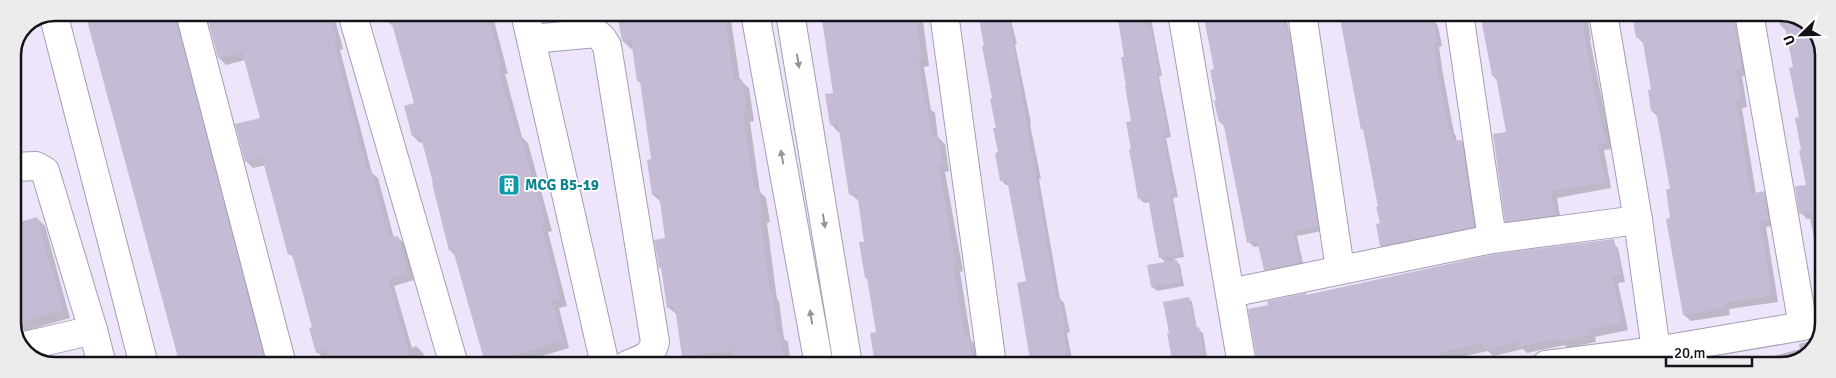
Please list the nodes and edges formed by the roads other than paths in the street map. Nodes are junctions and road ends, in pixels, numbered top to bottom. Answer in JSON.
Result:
{"nodes":[{"id":1,"x":55,"y":21,"type":"edge"},
{"id":2,"x":192,"y":21,"type":"edge"},
{"id":3,"x":354,"y":21,"type":"edge"},
{"id":4,"x":756,"y":21,"type":"edge"},
{"id":5,"x":791,"y":21,"type":"edge"},
{"id":6,"x":945,"y":21,"type":"edge"},
{"id":7,"x":1183,"y":21,"type":"edge"},
{"id":8,"x":1303,"y":21,"type":"edge"},
{"id":9,"x":1460,"y":21,"type":"edge"},
{"id":10,"x":1604,"y":21,"type":"edge"},
{"id":11,"x":1751,"y":21,"type":"edge"},
{"id":12,"x":529,"y":26,"type":"edge"},
{"id":13,"x":21,"y":166,"type":"edge"},
{"id":14,"x":1638,"y":220,"type":"junction"},
{"id":15,"x":1492,"y":239,"type":"junction"},
{"id":16,"x":1340,"y":269,"type":"junction"},
{"id":17,"x":1230,"y":293,"type":"junction"},
{"id":18,"x":1813,"y":322,"type":"edge"},
{"id":19,"x":93,"y":330,"type":"junction"},
{"id":20,"x":31,"y":346,"type":"edge"},
{"id":21,"x":100,"y":357,"type":"edge"},
{"id":22,"x":142,"y":357,"type":"edge"},
{"id":23,"x":280,"y":357,"type":"edge"},
{"id":24,"x":452,"y":357,"type":"edge"},
{"id":25,"x":603,"y":357,"type":"edge"},
{"id":26,"x":645,"y":357,"type":"edge"},
{"id":27,"x":818,"y":357,"type":"edge"},
{"id":28,"x":847,"y":357,"type":"edge"},
{"id":29,"x":991,"y":357,"type":"edge"},
{"id":30,"x":1241,"y":357,"type":"edge"},
{"id":31,"x":1657,"y":357,"type":"edge"},
{"id":32,"x":1661,"y":357,"type":"edge"}],
"edges":[{"from":1,"to":22,"type":"street"},
{"from":2,"to":23,"type":"street"},
{"from":3,"to":24,"type":"street"},
{"from":27,"to":4,"type":"street","one_way":true},
{"from":5,"to":28,"type":"street","one_way":true},
{"from":6,"to":29,"type":"street"},
{"from":7,"to":17,"type":"street"},
{"from":8,"to":16,"type":"street"},
{"from":9,"to":15,"type":"street"},
{"from":10,"to":14,"type":"street"},
{"from":11,"to":18,"type":"street"},
{"from":12,"to":25,"type":"street"},
{"from":12,"to":26,"type":"street"},
{"from":13,"to":19,"type":"street"},
{"from":14,"to":15,"type":"street"},
{"from":14,"to":31,"type":"street"},
{"from":15,"to":16,"type":"street"},
{"from":16,"to":17,"type":"street"},
{"from":17,"to":30,"type":"street"},
{"from":18,"to":32,"type":"street"},
{"from":19,"to":20,"type":"street"},
{"from":19,"to":21,"type":"street"}]}
